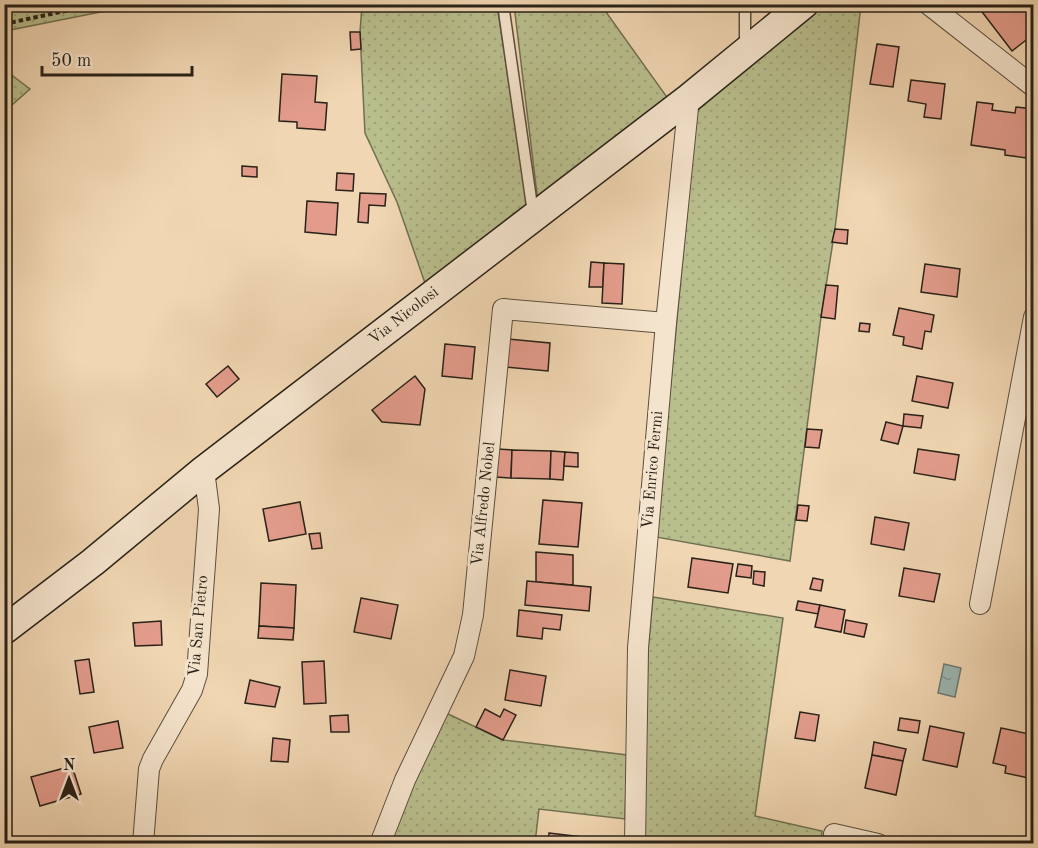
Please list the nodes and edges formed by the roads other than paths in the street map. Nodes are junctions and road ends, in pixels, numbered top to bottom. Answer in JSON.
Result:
{"nodes":[{"id":1,"x":503,"y":4,"type":"edge"},
{"id":2,"x":745,"y":4,"type":"edge"},
{"id":3,"x":804,"y":4,"type":"edge"},
{"id":4,"x":928,"y":4,"type":"edge"},
{"id":5,"x":745,"y":51,"type":"junction"},
{"id":6,"x":1034,"y":87,"type":"edge"},
{"id":7,"x":689,"y":98,"type":"junction"},
{"id":8,"x":534,"y":216,"type":"junction"},
{"id":9,"x":1034,"y":317,"type":"edge"},
{"id":10,"x":666,"y":323,"type":"junction"},
{"id":11,"x":204,"y":470,"type":"junction"},
{"id":12,"x":980,"y":604,"type":"dead end"},
{"id":13,"x":4,"y":630,"type":"edge"},
{"id":14,"x":834,"y":834,"type":"dead end"},
{"id":15,"x":143,"y":843,"type":"edge"},
{"id":16,"x":380,"y":843,"type":"edge"},
{"id":17,"x":635,"y":843,"type":"edge"},
{"id":18,"x":878,"y":843,"type":"edge"}],
"edges":[{"from":1,"to":8,"type":"lane"},
{"from":2,"to":5,"type":"lane"},
{"from":3,"to":5,"type":"main road","name":"Via Nicolosi"},
{"from":4,"to":6,"type":"street"},
{"from":5,"to":7,"type":"main road","name":"Via Nicolosi"},
{"from":7,"to":8,"type":"main road","name":"Via Nicolosi"},
{"from":7,"to":10,"type":"street","name":"Via Enrico Fermi"},
{"from":8,"to":11,"type":"main road","name":"Via Nicolosi"},
{"from":9,"to":12,"type":"street"},
{"from":10,"to":16,"type":"street","name":"Via Alfredo Nobel"},
{"from":10,"to":17,"type":"street","name":"Via Enrico Fermi"},
{"from":11,"to":13,"type":"main road","name":"Via Nicolosi"},
{"from":11,"to":15,"type":"street","name":"Via San Pietro"},
{"from":14,"to":18,"type":"street"}]}
